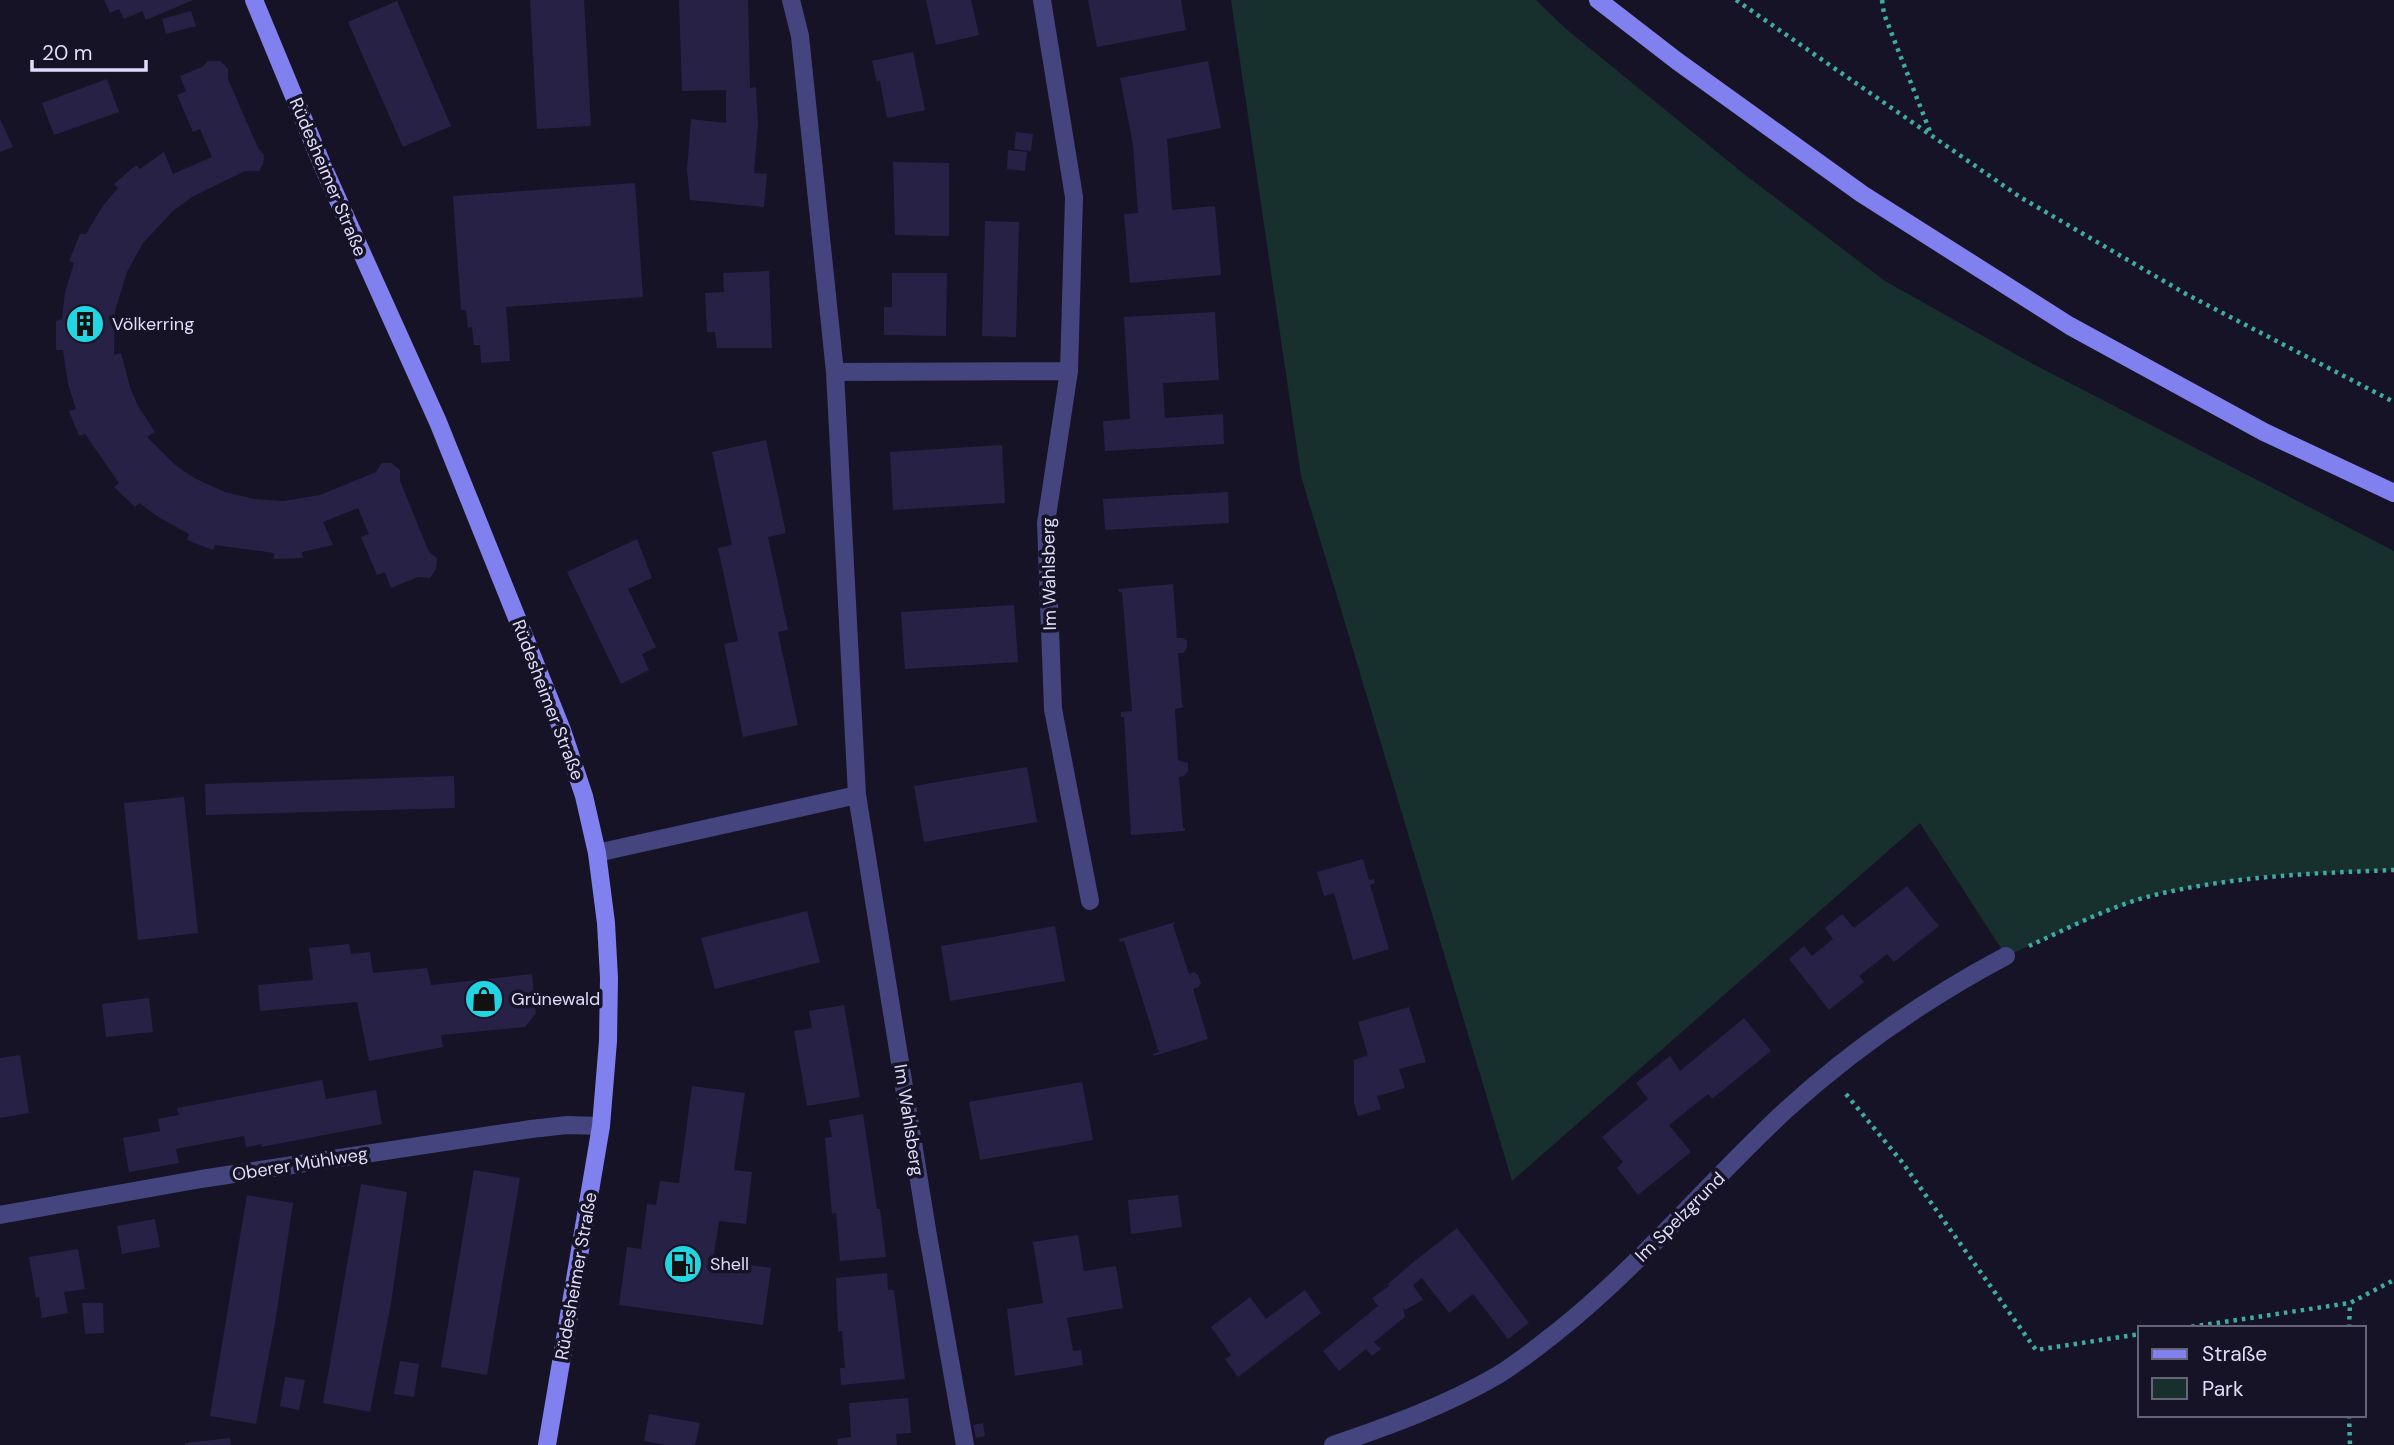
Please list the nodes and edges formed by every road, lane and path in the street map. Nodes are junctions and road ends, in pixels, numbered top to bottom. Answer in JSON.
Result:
{"nodes":[{"id":1,"x":254,"y":0,"type":"edge"},
{"id":2,"x":791,"y":0,"type":"edge"},
{"id":3,"x":1042,"y":0,"type":"edge"},
{"id":4,"x":1598,"y":0,"type":"edge"},
{"id":5,"x":1736,"y":0,"type":"edge"},
{"id":6,"x":1882,"y":0,"type":"edge"},
{"id":7,"x":1931,"y":135,"type":"junction"},
{"id":8,"x":1069,"y":371,"type":"junction"},
{"id":9,"x":835,"y":372,"type":"junction"},
{"id":10,"x":2394,"y":402,"type":"edge"},
{"id":11,"x":2394,"y":493,"type":"edge"},
{"id":12,"x":857,"y":795,"type":"junction"},
{"id":13,"x":597,"y":853,"type":"junction"},
{"id":14,"x":2394,"y":870,"type":"edge"},
{"id":15,"x":1090,"y":901,"type":"dead end"},
{"id":16,"x":2006,"y":956,"type":"joint"},
{"id":17,"x":1829,"y":1074,"type":"junction"},
{"id":18,"x":601,"y":1126,"type":"junction"},
{"id":19,"x":0,"y":1215,"type":"edge"},
{"id":20,"x":2394,"y":1280,"type":"edge"},
{"id":21,"x":2350,"y":1303,"type":"junction"},
{"id":22,"x":2196,"y":1326,"type":"edge"},
{"id":23,"x":2349,"y":1326,"type":"edge"},
{"id":24,"x":2138,"y":1334,"type":"edge"},
{"id":25,"x":2349,"y":1417,"type":"edge"},
{"id":26,"x":547,"y":1445,"type":"edge"},
{"id":27,"x":965,"y":1445,"type":"edge"},
{"id":28,"x":1333,"y":1445,"type":"edge"},
{"id":29,"x":2350,"y":1445,"type":"edge"}],
"edges":[{"from":1,"to":13,"type":"street","name":"Rüdesheimer Straße"},
{"from":2,"to":9,"type":"street","name":"Im Wahlsberg"},
{"from":3,"to":8,"type":"street","name":"Im Wahlsberg"},
{"from":4,"to":11,"type":"street"},
{"from":5,"to":7,"type":"path"},
{"from":6,"to":7,"type":"path"},
{"from":7,"to":10,"type":"path"},
{"from":8,"to":9,"type":"street"},
{"from":8,"to":15,"type":"street","name":"Im Wahlsberg"},
{"from":9,"to":12,"type":"street","name":"Im Wahlsberg"},
{"from":12,"to":13,"type":"street"},
{"from":12,"to":27,"type":"street","name":"Im Wahlsberg"},
{"from":13,"to":18,"type":"street","name":"Rüdesheimer Straße"},
{"from":14,"to":16,"type":"path"},
{"from":16,"to":17,"type":"street","name":"Im Spelzgrund"},
{"from":17,"to":24,"type":"path"},
{"from":17,"to":28,"type":"street","name":"Im Spelzgrund"},
{"from":18,"to":19,"type":"street","name":"Oberer Mühlweg"},
{"from":18,"to":26,"type":"street","name":"Rüdesheimer Straße"},
{"from":20,"to":21,"type":"path"},
{"from":21,"to":22,"type":"path"},
{"from":21,"to":23,"type":"path"},
{"from":25,"to":29,"type":"path"}]}
